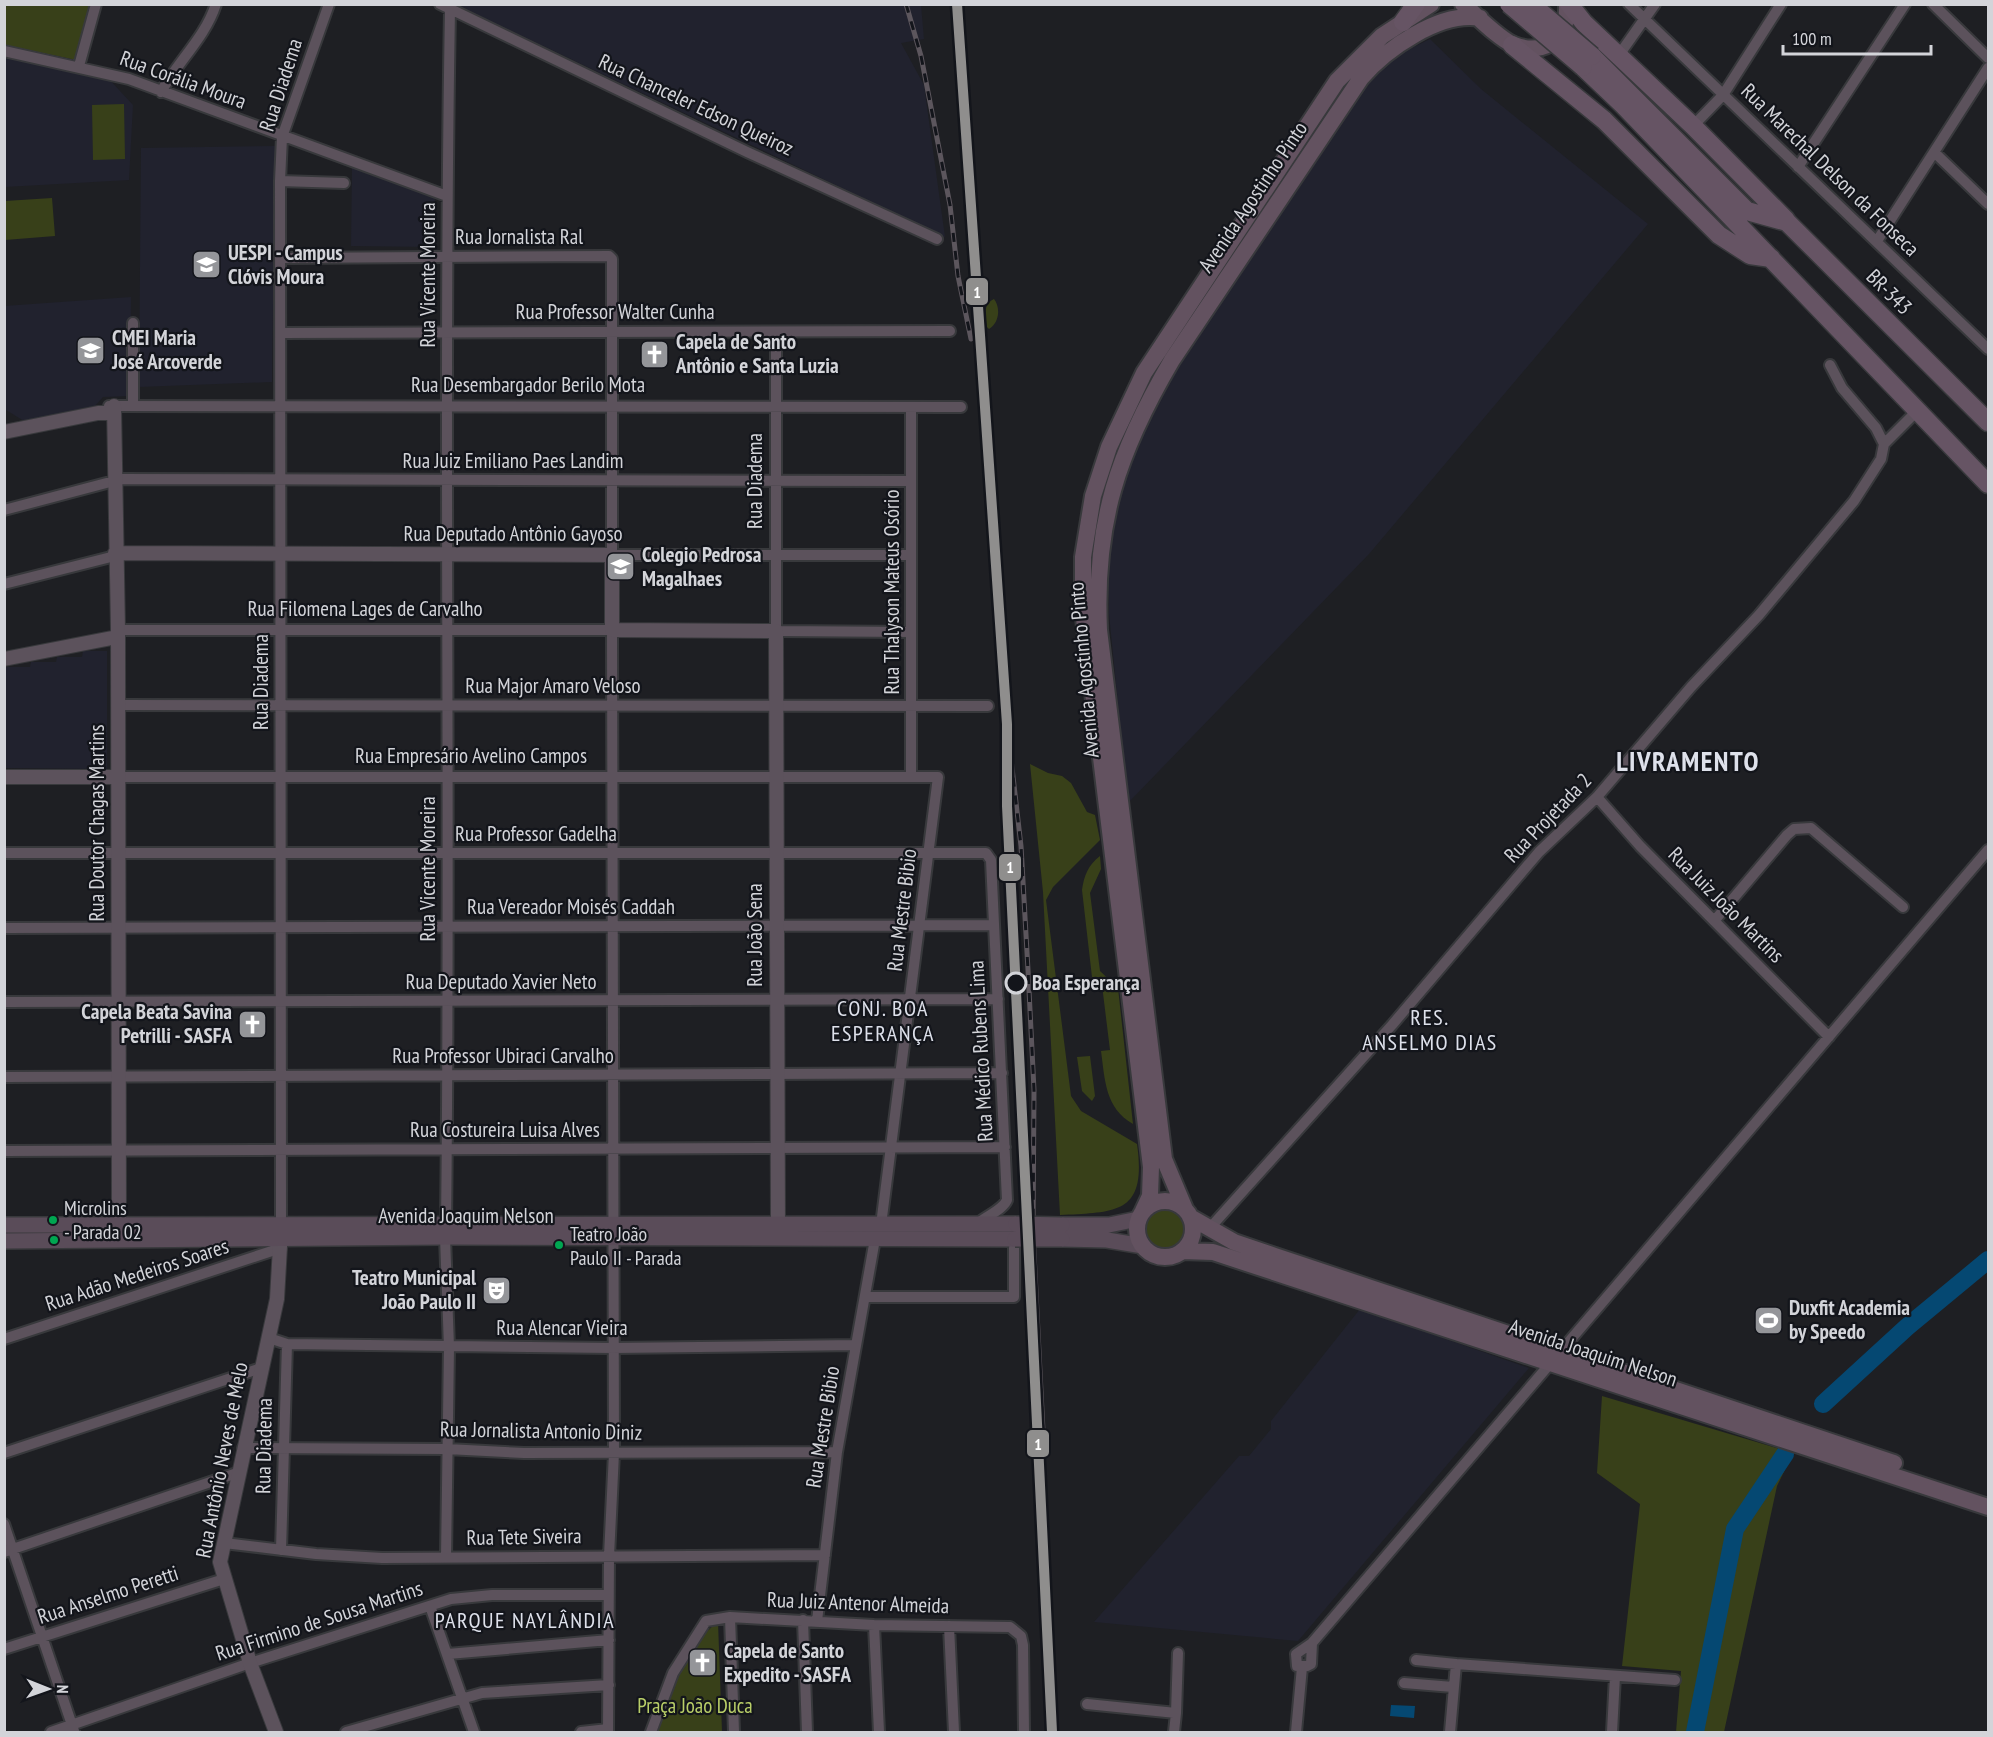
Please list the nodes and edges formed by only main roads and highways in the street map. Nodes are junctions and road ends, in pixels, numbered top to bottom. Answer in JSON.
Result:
{"nodes":[{"id":1,"x":1416,"y":4,"type":"edge"},
{"id":2,"x":1431,"y":4,"type":"edge"},
{"id":3,"x":1463,"y":4,"type":"edge"},
{"id":4,"x":1509,"y":4,"type":"edge"},
{"id":5,"x":1531,"y":4,"type":"edge"},
{"id":6,"x":1568,"y":4,"type":"edge"},
{"id":7,"x":1582,"y":4,"type":"edge"},
{"id":8,"x":1477,"y":11,"type":"edge"},
{"id":9,"x":1403,"y":22,"type":"junction"},
{"id":10,"x":1512,"y":45,"type":"junction"},
{"id":11,"x":1618,"y":54,"type":"junction"},
{"id":12,"x":1588,"y":62,"type":"junction"},
{"id":13,"x":1698,"y":172,"type":"junction"},
{"id":14,"x":1787,"y":222,"type":"junction"},
{"id":15,"x":1771,"y":258,"type":"junction"},
{"id":16,"x":1989,"y":422,"type":"edge"},
{"id":17,"x":1989,"y":484,"type":"edge"},
{"id":18,"x":1187,"y":1213,"type":"junction"},
{"id":19,"x":1141,"y":1215,"type":"junction"},
{"id":20,"x":4,"y":1225,"type":"edge"},
{"id":21,"x":119,"y":1232,"type":"junction"},
{"id":22,"x":878,"y":1232,"type":"junction"},
{"id":23,"x":1062,"y":1232,"type":"junction"},
{"id":24,"x":1015,"y":1237,"type":"junction"},
{"id":25,"x":4,"y":1240,"type":"edge"},
{"id":26,"x":1143,"y":1246,"type":"junction"},
{"id":27,"x":1182,"y":1251,"type":"junction"},
{"id":28,"x":1556,"y":1357,"type":"junction"},
{"id":29,"x":1875,"y":1463,"type":"junction"},
{"id":30,"x":1989,"y":1495,"type":"edge"},
{"id":31,"x":1989,"y":1507,"type":"edge"}],
"edges":[{"from":1,"to":9,"type":"highway"},
{"from":2,"to":9,"type":"main road","name":"Avenida Agostinho Pinto"},
{"from":3,"to":8,"type":"main road"},
{"from":4,"to":12,"type":"highway","bridge":true},
{"from":5,"to":12,"type":"highway","bridge":true},
{"from":6,"to":10,"type":"main road"},
{"from":6,"to":11,"type":"highway"},
{"from":7,"to":11,"type":"highway"},
{"from":8,"to":10,"type":"main road"},
{"from":8,"to":18,"type":"main road","name":"Avenida Agostinho Pinto"},
{"from":9,"to":19,"type":"main road","name":"Avenida Agostinho Pinto"},
{"from":10,"to":15,"type":"highway"},
{"from":11,"to":14,"type":"highway"},
{"from":12,"to":13,"type":"highway"},
{"from":13,"to":14,"type":"highway","name":"BR-343"},
{"from":13,"to":15,"type":"highway"},
{"from":14,"to":16,"type":"highway","name":"BR-343"},
{"from":15,"to":17,"type":"highway"},
{"from":18,"to":19,"type":"main road"},
{"from":18,"to":27,"type":"main road"},
{"from":18,"to":28,"type":"main road","name":"Avenida Joaquim Nelson"},
{"from":19,"to":23,"type":"main road","name":"Avenida Joaquim Nelson"},
{"from":19,"to":26,"type":"main road"},
{"from":20,"to":21,"type":"main road","name":"Avenida Joaquim Nelson"},
{"from":21,"to":22,"type":"main road","name":"Avenida Joaquim Nelson"},
{"from":21,"to":25,"type":"main road","name":"Avenida Joaquim Nelson"},
{"from":22,"to":24,"type":"main road","name":"Avenida Joaquim Nelson"},
{"from":22,"to":24,"type":"main road","name":"Avenida Joaquim Nelson"},
{"from":23,"to":24,"type":"main road","name":"Avenida Joaquim Nelson","bridge":true},
{"from":23,"to":26,"type":"main road","name":"Avenida Joaquim Nelson"},
{"from":26,"to":27,"type":"main road"},
{"from":27,"to":28,"type":"main road","name":"Avenida Joaquim Nelson"},
{"from":28,"to":29,"type":"main road","name":"Avenida Joaquim Nelson"},
{"from":29,"to":30,"type":"main road","name":"Avenida Joaquim Nelson"},
{"from":29,"to":31,"type":"main road","name":"Avenida Joaquim Nelson"}]}
